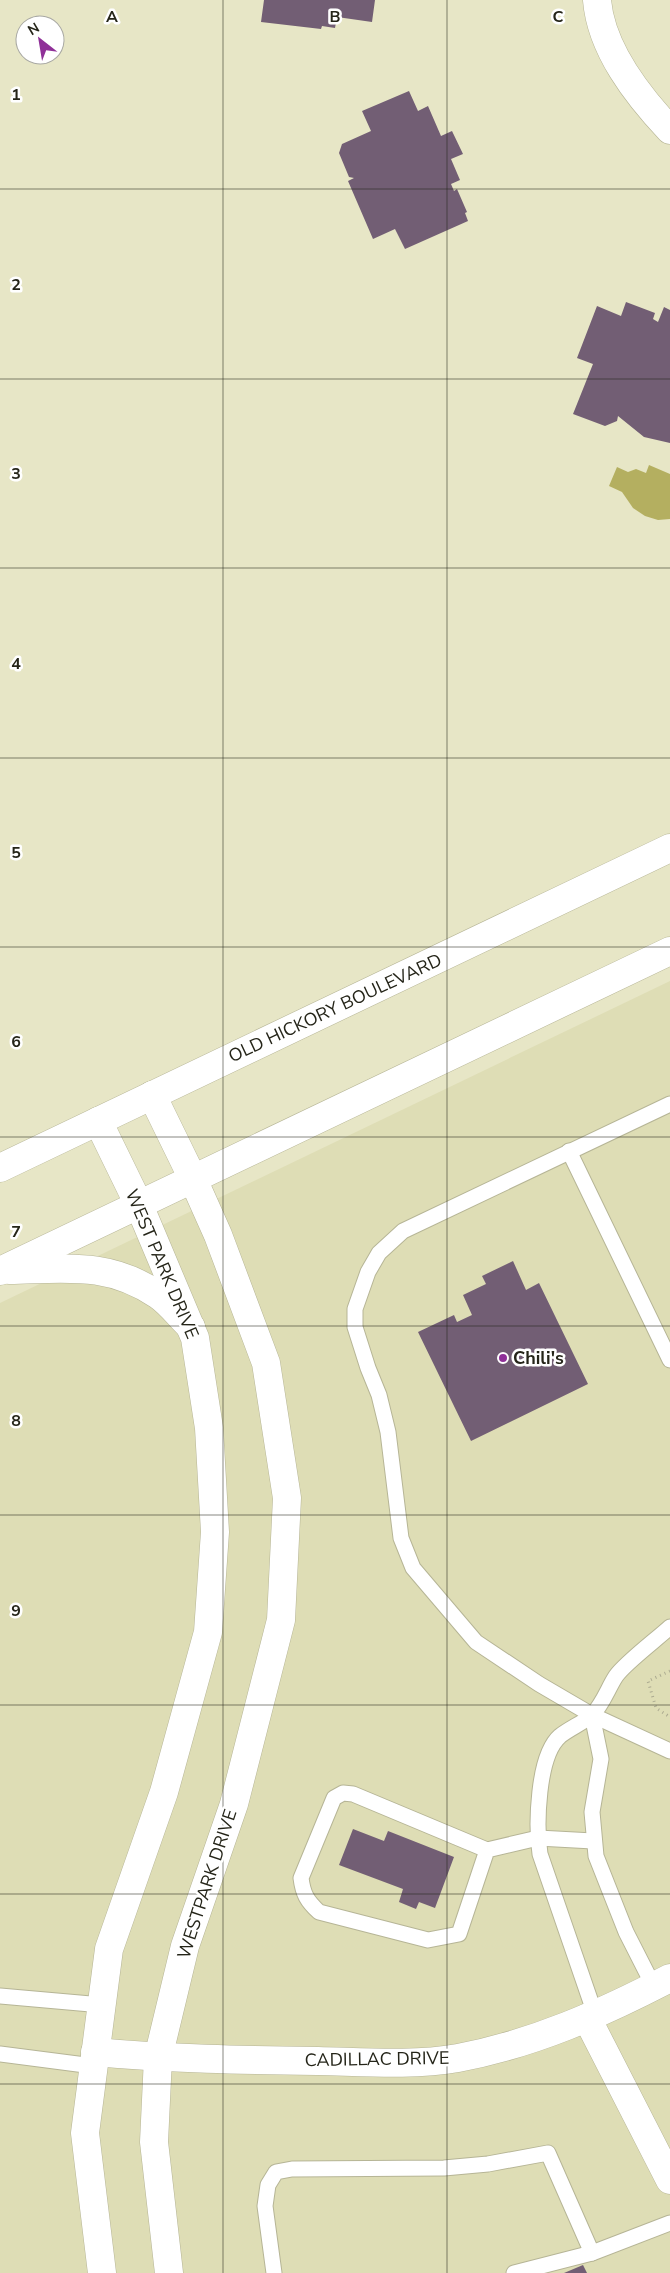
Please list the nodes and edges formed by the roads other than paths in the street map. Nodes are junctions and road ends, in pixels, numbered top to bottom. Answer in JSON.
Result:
{"nodes":[{"id":1,"x":597,"y":0,"type":"edge"},
{"id":2,"x":670,"y":130,"type":"edge"},
{"id":3,"x":670,"y":848,"type":"edge"},
{"id":4,"x":670,"y":950,"type":"edge"},
{"id":5,"x":152,"y":1095,"type":"junction"},
{"id":6,"x":670,"y":1104,"type":"edge"},
{"id":7,"x":98,"y":1121,"type":"junction"},
{"id":8,"x":569,"y":1152,"type":"junction"},
{"id":9,"x":0,"y":1168,"type":"edge"},
{"id":10,"x":193,"y":1179,"type":"junction"},
{"id":11,"x":139,"y":1205,"type":"junction"},
{"id":12,"x":0,"y":1270,"type":"edge"},
{"id":13,"x":191,"y":1328,"type":"junction"},
{"id":14,"x":670,"y":1360,"type":"edge"},
{"id":15,"x":670,"y":1627,"type":"edge"},
{"id":16,"x":592,"y":1715,"type":"junction"},
{"id":17,"x":670,"y":1751,"type":"edge"},
{"id":18,"x":538,"y":1838,"type":"junction"},
{"id":19,"x":593,"y":1841,"type":"junction"},
{"id":20,"x":488,"y":1850,"type":"junction"},
{"id":21,"x":662,"y":1982,"type":"edge"},
{"id":22,"x":0,"y":1996,"type":"edge"},
{"id":23,"x":102,"y":2005,"type":"junction"},
{"id":24,"x":591,"y":2016,"type":"junction"},
{"id":25,"x":0,"y":2054,"type":"edge"},
{"id":26,"x":158,"y":2058,"type":"junction"},
{"id":27,"x":94,"y":2059,"type":"junction"},
{"id":28,"x":670,"y":2180,"type":"edge"},
{"id":29,"x":670,"y":2223,"type":"edge"},
{"id":30,"x":592,"y":2253,"type":"junction"},
{"id":31,"x":102,"y":2273,"type":"edge"},
{"id":32,"x":169,"y":2273,"type":"edge"},
{"id":33,"x":274,"y":2273,"type":"edge"},
{"id":34,"x":514,"y":2273,"type":"edge"}],
"edges":[{"from":1,"to":2,"type":"street"},
{"from":3,"to":5,"type":"street","name":"OLD HICKORY BOULEVARD"},
{"from":4,"to":10,"type":"street"},
{"from":5,"to":7,"type":"street","name":"OLD HICKORY BOULEVARD"},
{"from":5,"to":10,"type":"street"},
{"from":6,"to":8,"type":"lane"},
{"from":7,"to":9,"type":"street","name":"OLD HICKORY BOULEVARD"},
{"from":7,"to":11,"type":"street","name":"WEST PARK DRIVE"},
{"from":8,"to":14,"type":"lane"},
{"from":8,"to":16,"type":"lane"},
{"from":10,"to":11,"type":"street"},
{"from":10,"to":26,"type":"street","name":"WESTPARK DRIVE"},
{"from":11,"to":12,"type":"street"},
{"from":11,"to":13,"type":"street","name":"WEST PARK DRIVE"},
{"from":12,"to":13,"type":"street"},
{"from":13,"to":23,"type":"street","name":"WEST PARK DRIVE"},
{"from":15,"to":16,"type":"lane"},
{"from":16,"to":17,"type":"lane"},
{"from":16,"to":18,"type":"lane"},
{"from":16,"to":19,"type":"lane"},
{"from":18,"to":19,"type":"lane"},
{"from":18,"to":20,"type":"lane"},
{"from":18,"to":24,"type":"lane"},
{"from":19,"to":21,"type":"lane"},
{"from":20,"to":20,"type":"lane"},
{"from":21,"to":24,"type":"street","name":"CADILLAC DRIVE"},
{"from":22,"to":23,"type":"lane"},
{"from":23,"to":27,"type":"street"},
{"from":24,"to":26,"type":"street","name":"CADILLAC DRIVE"},
{"from":24,"to":28,"type":"street"},
{"from":25,"to":27,"type":"lane"},
{"from":26,"to":27,"type":"street","name":"CADILLAC DRIVE"},
{"from":26,"to":32,"type":"street","name":"WESTPARK DRIVE"},
{"from":27,"to":31,"type":"street"},
{"from":29,"to":30,"type":"lane"},
{"from":30,"to":33,"type":"lane"},
{"from":30,"to":34,"type":"lane"}]}
